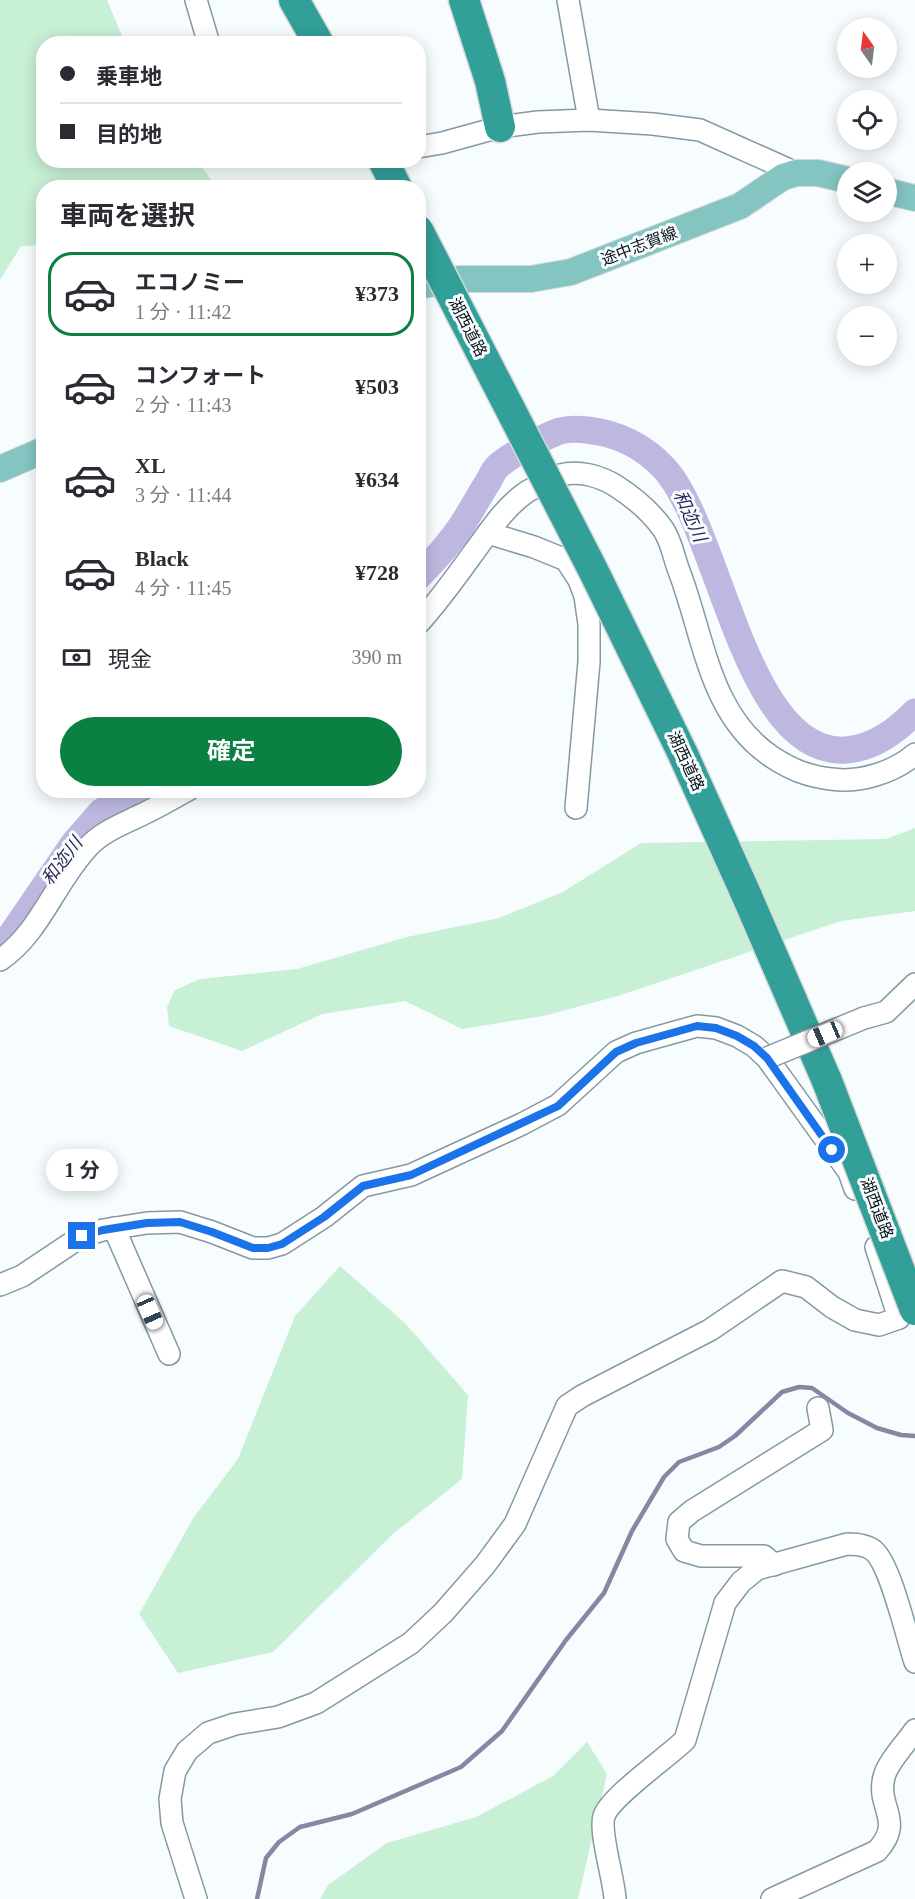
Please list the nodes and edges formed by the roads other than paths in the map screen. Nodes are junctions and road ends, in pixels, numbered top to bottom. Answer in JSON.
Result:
{"nodes":[{"id":1,"x":196,"y":0,"type":"edge"},
{"id":2,"x":294,"y":0,"type":"edge"},
{"id":3,"x":301,"y":0,"type":"edge"},
{"id":4,"x":308,"y":0,"type":"edge"},
{"id":5,"x":464,"y":0,"type":"edge"},
{"id":6,"x":568,"y":0,"type":"edge"},
{"id":7,"x":207,"y":36,"type":"edge"},
{"id":8,"x":318,"y":36,"type":"edge"},
{"id":9,"x":319,"y":36,"type":"edge"},
{"id":10,"x":320,"y":36,"type":"edge"},
{"id":11,"x":589,"y":120,"type":"junction"},
{"id":12,"x":500,"y":127,"type":"junction"},
{"id":13,"x":426,"y":146,"type":"edge"},
{"id":14,"x":796,"y":173,"type":"junction"},
{"id":15,"x":837,"y":177,"type":"edge"},
{"id":16,"x":897,"y":194,"type":"edge"},
{"id":17,"x":915,"y":198,"type":"edge"},
{"id":18,"x":426,"y":246,"type":"edge"},
{"id":19,"x":426,"y":285,"type":"edge"},
{"id":20,"x":36,"y":453,"type":"edge"},
{"id":21,"x":0,"y":469,"type":"edge"},
{"id":22,"x":488,"y":533,"type":"junction"},
{"id":23,"x":426,"y":615,"type":"edge"},
{"id":24,"x":915,"y":754,"type":"edge"},
{"id":25,"x":172,"y":798,"type":"edge"},
{"id":26,"x":576,"y":808,"type":"dead end"},
{"id":27,"x":0,"y":960,"type":"edge"},
{"id":28,"x":915,"y":984,"type":"edge"},
{"id":29,"x":767,"y":1058,"type":"junction"},
{"id":30,"x":114,"y":1228,"type":"junction"},
{"id":31,"x":0,"y":1285,"type":"edge"},
{"id":32,"x":915,"y":1291,"type":"edge"},
{"id":33,"x":907,"y":1314,"type":"edge"},
{"id":34,"x":169,"y":1354,"type":"dead end"},
{"id":35,"x":818,"y":1408,"type":"dead end"},
{"id":36,"x":774,"y":1565,"type":"junction"},
{"id":37,"x":915,"y":1662,"type":"edge"},
{"id":38,"x":915,"y":1730,"type":"edge"},
{"id":39,"x":196,"y":1899,"type":"edge"},
{"id":40,"x":615,"y":1899,"type":"edge"},
{"id":41,"x":772,"y":1899,"type":"edge"}],
"edges":[{"from":1,"to":7,"type":"street"},
{"from":2,"to":8,"type":"highway"},
{"from":3,"to":9,"type":"highway"},
{"from":4,"to":10,"type":"highway"},
{"from":5,"to":12,"type":"highway"},
{"from":6,"to":11,"type":"street"},
{"from":11,"to":12,"type":"street"},
{"from":11,"to":14,"type":"street"},
{"from":12,"to":13,"type":"street"},
{"from":14,"to":15,"type":"main road","name":"途中志賀線"},
{"from":14,"to":19,"type":"main road","name":"途中志賀線"},
{"from":16,"to":17,"type":"main road"},
{"from":18,"to":33,"type":"highway","name":"湖西道路","bridge":true},
{"from":20,"to":21,"type":"main road"},
{"from":22,"to":23,"type":"street"},
{"from":22,"to":24,"type":"street"},
{"from":22,"to":26,"type":"street"},
{"from":25,"to":27,"type":"street"},
{"from":28,"to":29,"type":"street","bridge":true},
{"from":29,"to":30,"type":"street"},
{"from":29,"to":33,"type":"street"},
{"from":30,"to":31,"type":"street"},
{"from":30,"to":34,"type":"street"},
{"from":32,"to":33,"type":"street"},
{"from":33,"to":39,"type":"street"},
{"from":35,"to":36,"type":"street"},
{"from":36,"to":37,"type":"street"},
{"from":36,"to":40,"type":"street"},
{"from":38,"to":41,"type":"street"}]}
